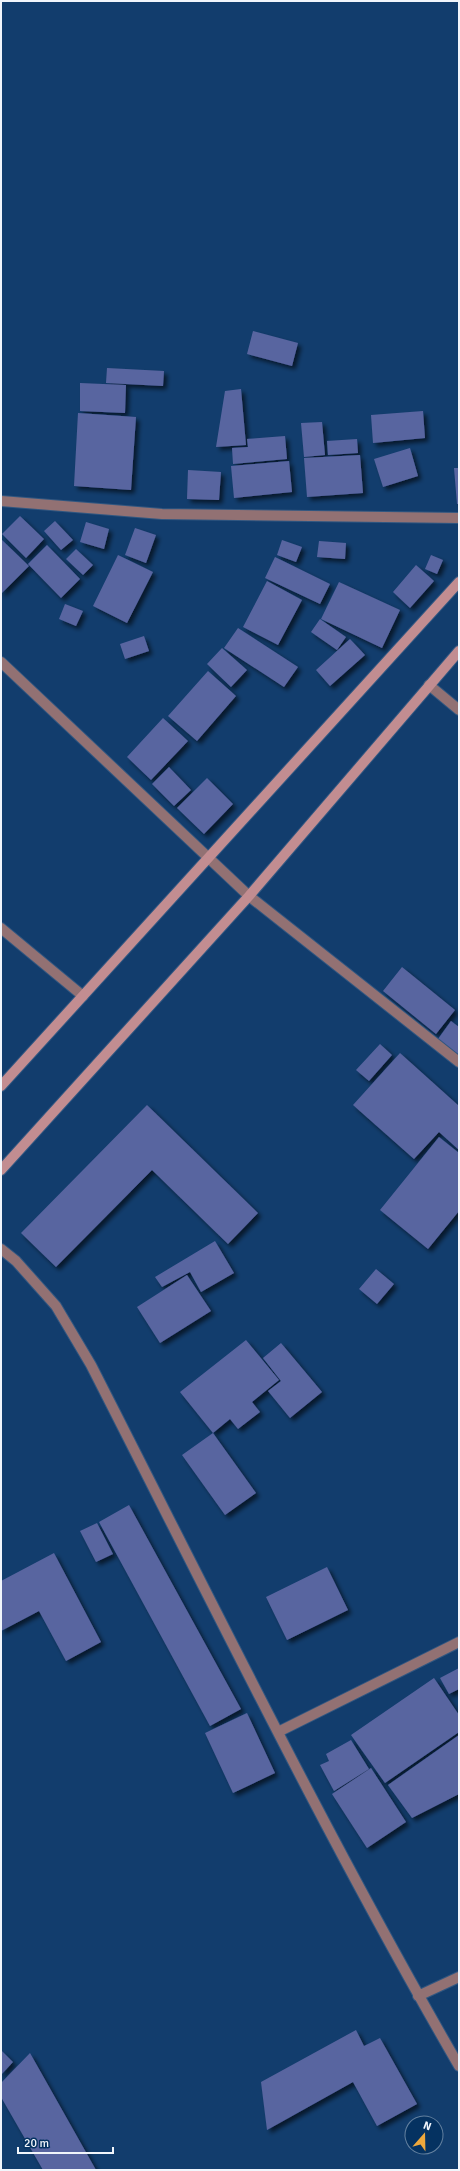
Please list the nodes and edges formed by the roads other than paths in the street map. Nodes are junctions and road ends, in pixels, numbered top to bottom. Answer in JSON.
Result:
{"nodes":[{"id":1,"x":1,"y":501,"type":"edge"},
{"id":2,"x":459,"y":518,"type":"edge"},
{"id":3,"x":459,"y":582,"type":"edge"},
{"id":4,"x":459,"y":650,"type":"edge"},
{"id":5,"x":1,"y":662,"type":"edge"},
{"id":6,"x":430,"y":685,"type":"junction"},
{"id":7,"x":459,"y":710,"type":"edge"},
{"id":8,"x":209,"y":857,"type":"junction"},
{"id":9,"x":249,"y":896,"type":"junction"},
{"id":10,"x":1,"y":928,"type":"edge"},
{"id":11,"x":83,"y":996,"type":"junction"},
{"id":12,"x":459,"y":1062,"type":"edge"},
{"id":13,"x":1,"y":1086,"type":"edge"},
{"id":14,"x":1,"y":1170,"type":"edge"},
{"id":15,"x":1,"y":1249,"type":"edge"},
{"id":16,"x":459,"y":1642,"type":"edge"},
{"id":17,"x":278,"y":1732,"type":"junction"},
{"id":18,"x":459,"y":1977,"type":"edge"},
{"id":19,"x":418,"y":1996,"type":"junction"},
{"id":20,"x":459,"y":2066,"type":"edge"}],
"edges":[{"from":1,"to":2,"type":"street"},
{"from":3,"to":8,"type":"main road"},
{"from":4,"to":6,"type":"main road"},
{"from":5,"to":8,"type":"street"},
{"from":6,"to":7,"type":"street"},
{"from":6,"to":9,"type":"main road"},
{"from":8,"to":9,"type":"street"},
{"from":8,"to":11,"type":"main road"},
{"from":9,"to":12,"type":"street"},
{"from":9,"to":14,"type":"main road"},
{"from":10,"to":11,"type":"street"},
{"from":11,"to":13,"type":"main road"},
{"from":15,"to":17,"type":"street"},
{"from":16,"to":17,"type":"street"},
{"from":17,"to":19,"type":"street"},
{"from":18,"to":19,"type":"street"},
{"from":19,"to":20,"type":"street"}]}
